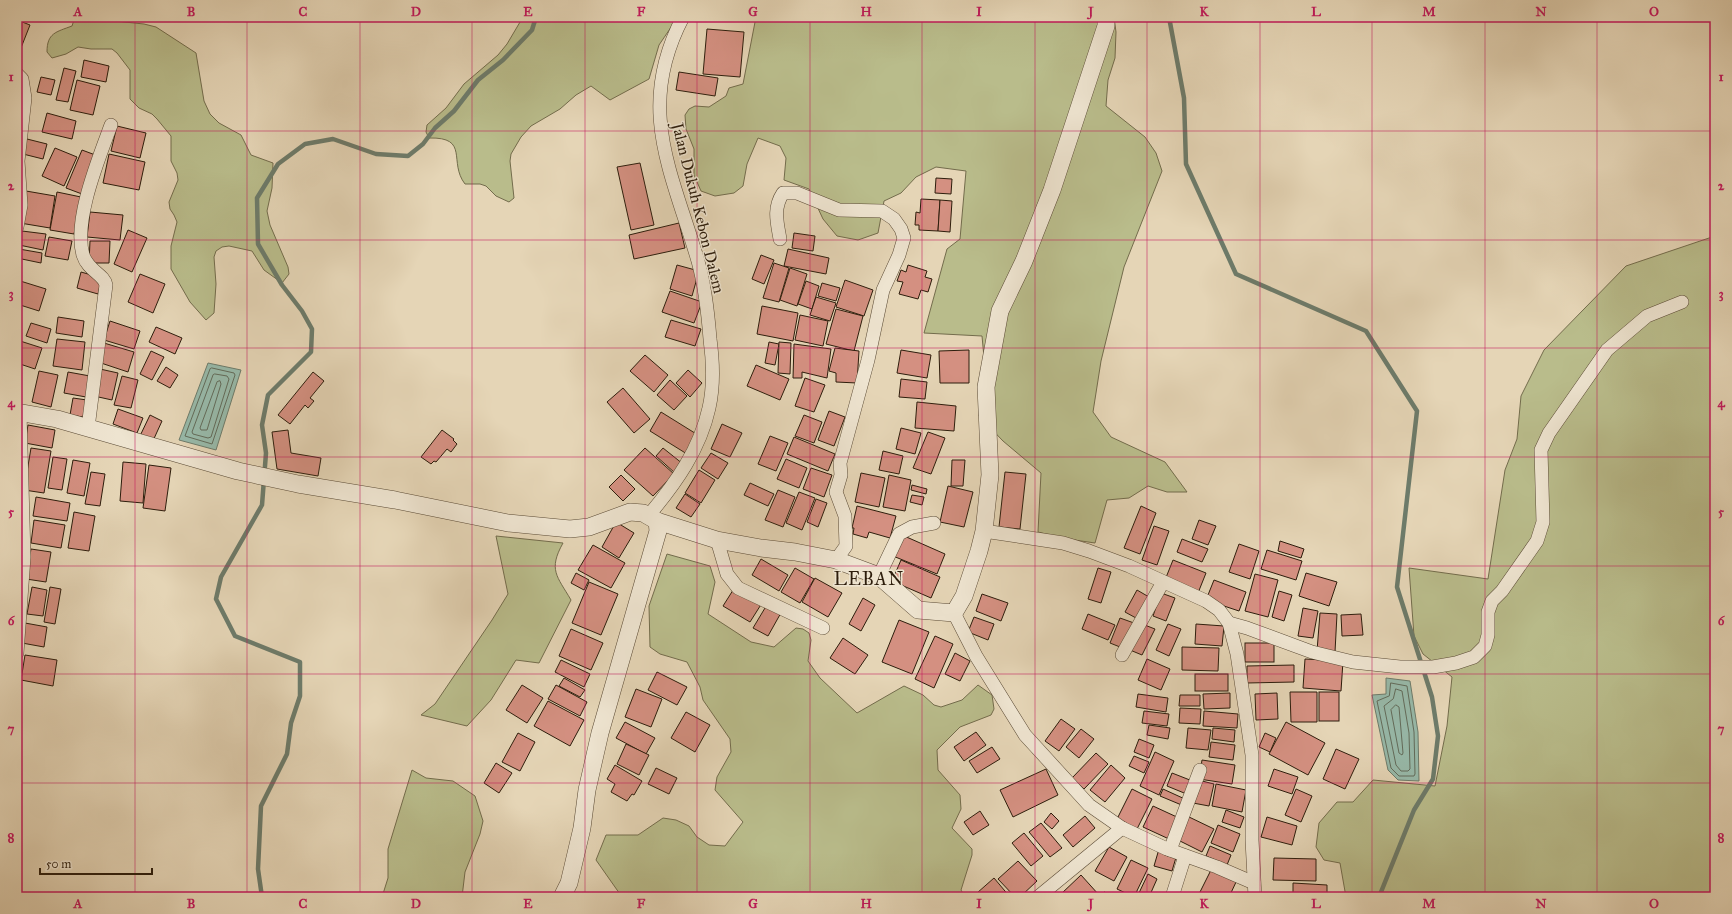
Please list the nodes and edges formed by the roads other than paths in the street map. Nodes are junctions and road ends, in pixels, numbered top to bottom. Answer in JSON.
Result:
{"nodes":[{"id":1,"x":683,"y":17,"type":"edge"},
{"id":2,"x":1106,"y":17,"type":"edge"},
{"id":3,"x":17,"y":74,"type":"edge"},
{"id":4,"x":111,"y":125,"type":"dead end"},
{"id":5,"x":17,"y":227,"type":"edge"},
{"id":6,"x":780,"y":239,"type":"dead end"},
{"id":7,"x":1682,"y":302,"type":"dead end"},
{"id":8,"x":18,"y":412,"type":"edge"},
{"id":9,"x":88,"y":428,"type":"junction"},
{"id":10,"x":653,"y":518,"type":"junction"},
{"id":11,"x":934,"y":523,"type":"dead end"},
{"id":12,"x":984,"y":531,"type":"junction"},
{"id":13,"x":717,"y":540,"type":"junction"},
{"id":14,"x":836,"y":560,"type":"junction"},
{"id":15,"x":879,"y":576,"type":"junction"},
{"id":16,"x":1163,"y":582,"type":"junction"},
{"id":17,"x":954,"y":613,"type":"junction"},
{"id":18,"x":1229,"y":623,"type":"junction"},
{"id":19,"x":823,"y":628,"type":"dead end"},
{"id":20,"x":17,"y":653,"type":"edge"},
{"id":21,"x":1122,"y":655,"type":"dead end"},
{"id":22,"x":1200,"y":770,"type":"dead end"},
{"id":23,"x":1122,"y":828,"type":"junction"},
{"id":24,"x":1170,"y":850,"type":"junction"},
{"id":25,"x":1185,"y":856,"type":"junction"},
{"id":26,"x":1254,"y":883,"type":"junction"},
{"id":27,"x":562,"y":897,"type":"edge"},
{"id":28,"x":1038,"y":897,"type":"edge"},
{"id":29,"x":1172,"y":897,"type":"edge"},
{"id":30,"x":1255,"y":897,"type":"edge"}],
"edges":[{"from":1,"to":10,"type":"street","name":"Jalan Dukuh Kebon Dalem"},
{"from":2,"to":12,"type":"street"},
{"from":3,"to":5,"type":"street"},
{"from":4,"to":9,"type":"street"},
{"from":6,"to":14,"type":"street"},
{"from":7,"to":18,"type":"street"},
{"from":8,"to":9,"type":"street"},
{"from":8,"to":20,"type":"street"},
{"from":9,"to":10,"type":"street"},
{"from":10,"to":13,"type":"street"},
{"from":10,"to":27,"type":"street"},
{"from":11,"to":15,"type":"street"},
{"from":12,"to":16,"type":"street"},
{"from":12,"to":17,"type":"street"},
{"from":13,"to":14,"type":"street"},
{"from":13,"to":19,"type":"street"},
{"from":14,"to":15,"type":"street"},
{"from":15,"to":17,"type":"street"},
{"from":16,"to":18,"type":"street"},
{"from":16,"to":21,"type":"street"},
{"from":17,"to":23,"type":"street"},
{"from":18,"to":26,"type":"street"},
{"from":22,"to":24,"type":"street"},
{"from":23,"to":24,"type":"street"},
{"from":23,"to":28,"type":"street"},
{"from":24,"to":25,"type":"street"},
{"from":25,"to":26,"type":"street"},
{"from":25,"to":29,"type":"street"},
{"from":26,"to":30,"type":"street"}]}
